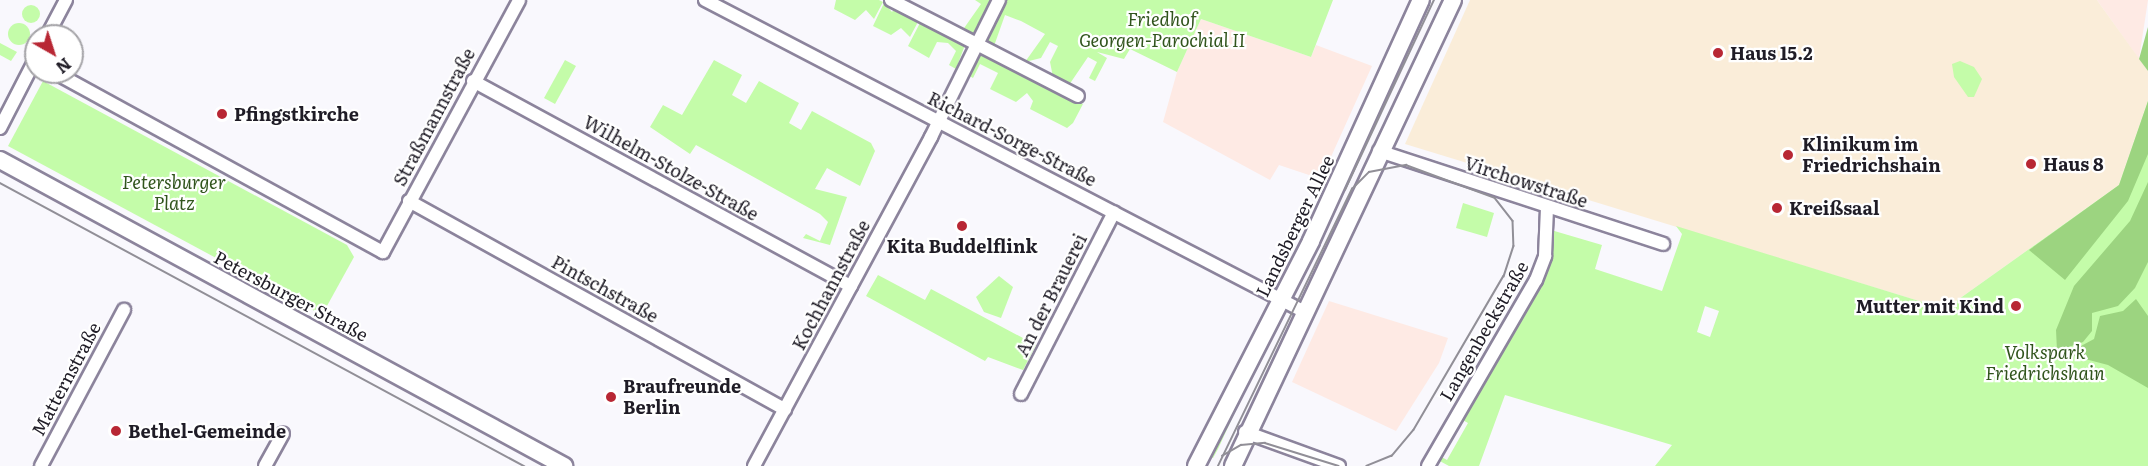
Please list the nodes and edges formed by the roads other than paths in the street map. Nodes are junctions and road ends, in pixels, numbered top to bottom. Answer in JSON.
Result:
{"nodes":[{"id":1,"x":66,"y":0,"type":"edge"},
{"id":2,"x":519,"y":0,"type":"edge"},
{"id":3,"x":705,"y":0,"type":"edge"},
{"id":4,"x":891,"y":0,"type":"edge"},
{"id":5,"x":999,"y":0,"type":"edge"},
{"id":6,"x":1421,"y":0,"type":"edge"},
{"id":7,"x":1453,"y":0,"type":"edge"},
{"id":8,"x":53,"y":24,"type":"edge"},
{"id":9,"x":976,"y":43,"type":"junction"},
{"id":10,"x":24,"y":81,"type":"edge"},
{"id":11,"x":473,"y":81,"type":"junction"},
{"id":12,"x":76,"y":84,"type":"edge"},
{"id":13,"x":1078,"y":96,"type":"dead end"},
{"id":14,"x":938,"y":121,"type":"junction"},
{"id":15,"x":0,"y":128,"type":"edge"},
{"id":16,"x":1379,"y":151,"type":"junction"},
{"id":17,"x":0,"y":160,"type":"edge"},
{"id":18,"x":409,"y":201,"type":"junction"},
{"id":19,"x":1547,"y":208,"type":"junction"},
{"id":20,"x":1114,"y":212,"type":"junction"},
{"id":21,"x":1663,"y":244,"type":"dead end"},
{"id":22,"x":851,"y":286,"type":"junction"},
{"id":23,"x":1280,"y":300,"type":"junction"},
{"id":24,"x":124,"y":310,"type":"dead end"},
{"id":25,"x":1303,"y":311,"type":"junction"},
{"id":26,"x":1021,"y":394,"type":"dead end"},
{"id":27,"x":785,"y":409,"type":"junction"},
{"id":28,"x":283,"y":434,"type":"dead end"},
{"id":29,"x":1251,"y":434,"type":"junction"},
{"id":30,"x":41,"y":466,"type":"edge"},
{"id":31,"x":265,"y":466,"type":"edge"},
{"id":32,"x":564,"y":466,"type":"edge"},
{"id":33,"x":754,"y":466,"type":"edge"},
{"id":34,"x":1196,"y":466,"type":"edge"},
{"id":35,"x":1233,"y":466,"type":"edge"},
{"id":36,"x":1339,"y":466,"type":"edge"},
{"id":37,"x":1428,"y":466,"type":"edge"}],
"edges":[{"from":1,"to":8,"type":"street"},
{"from":2,"to":11,"type":"street","name":"Straßmannstraße"},
{"from":3,"to":14,"type":"street","name":"Richard-Sorge-Straße"},
{"from":4,"to":9,"type":"street"},
{"from":5,"to":9,"type":"street","name":"Kochhannstraße"},
{"from":6,"to":23,"type":"main road","name":"Landsberger Allee"},
{"from":7,"to":16,"type":"main road"},
{"from":9,"to":13,"type":"street"},
{"from":9,"to":14,"type":"street","name":"Kochhannstraße"},
{"from":10,"to":15,"type":"street"},
{"from":11,"to":18,"type":"street","name":"Straßmannstraße"},
{"from":11,"to":22,"type":"street","name":"Wilhelm-Stolze-Straße"},
{"from":12,"to":18,"type":"street","name":"Straßmannstraße"},
{"from":14,"to":20,"type":"street","name":"Richard-Sorge-Straße"},
{"from":14,"to":22,"type":"street","name":"Kochhannstraße"},
{"from":16,"to":19,"type":"street","name":"Virchowstraße"},
{"from":16,"to":25,"type":"main road"},
{"from":17,"to":32,"type":"main road","name":"Petersburger Straße"},
{"from":18,"to":27,"type":"street","name":"Pintschstraße"},
{"from":19,"to":21,"type":"street","name":"Virchowstraße"},
{"from":19,"to":37,"type":"street","name":"Langenbeckstraße"},
{"from":20,"to":23,"type":"street","name":"Richard-Sorge-Straße"},
{"from":20,"to":26,"type":"street","name":"An der Brauerei"},
{"from":22,"to":27,"type":"street","name":"Kochhannstraße"},
{"from":23,"to":25,"type":"street","name":"Richard-Sorge-Straße"},
{"from":23,"to":34,"type":"main road","name":"Landsberger Allee"},
{"from":24,"to":30,"type":"street","name":"Matternstraße"},
{"from":25,"to":29,"type":"main road"},
{"from":27,"to":33,"type":"street","name":"Kochhannstraße"},
{"from":28,"to":31,"type":"street"},
{"from":29,"to":35,"type":"main road"},
{"from":29,"to":36,"type":"street"}]}
